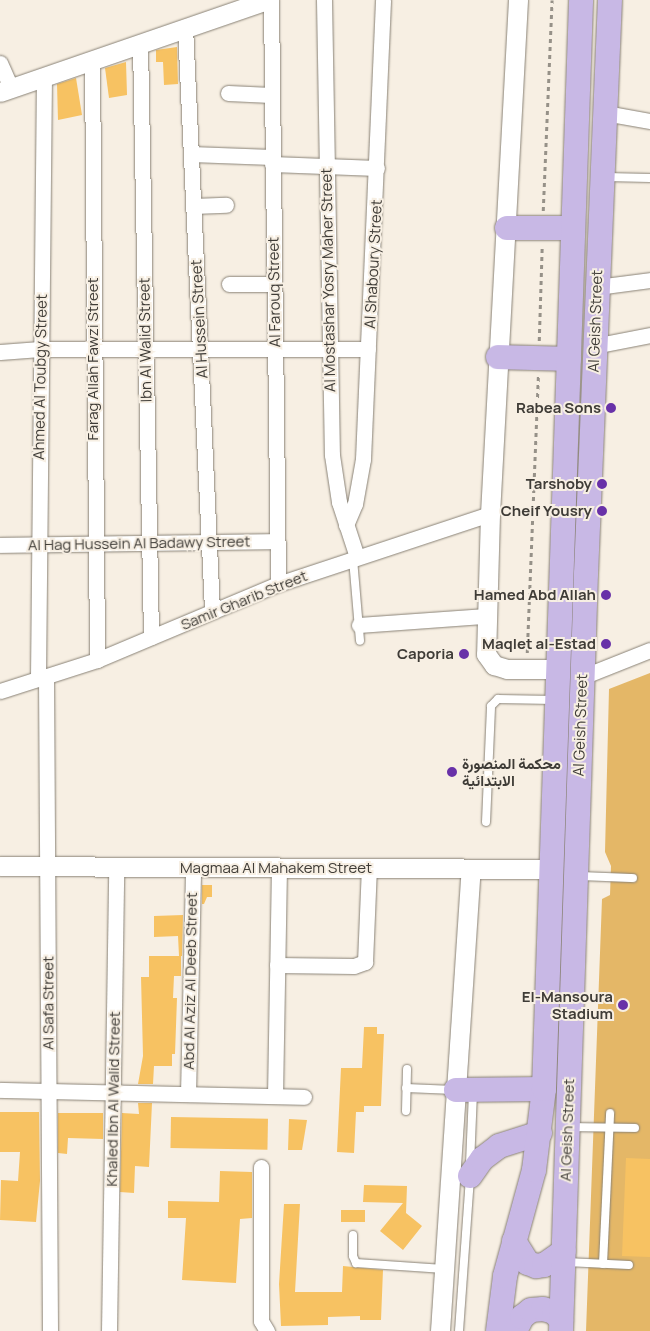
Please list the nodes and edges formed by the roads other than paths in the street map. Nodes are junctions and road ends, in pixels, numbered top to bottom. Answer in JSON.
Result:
{"nodes":[{"id":1,"x":267,"y":0,"type":"edge"},
{"id":2,"x":271,"y":0,"type":"edge"},
{"id":3,"x":324,"y":0,"type":"edge"},
{"id":4,"x":384,"y":0,"type":"edge"},
{"id":5,"x":518,"y":0,"type":"edge"},
{"id":6,"x":581,"y":0,"type":"edge"},
{"id":7,"x":610,"y":0,"type":"edge"},
{"id":8,"x":245,"y":3,"type":"edge"},
{"id":9,"x":185,"y":27,"type":"junction"},
{"id":10,"x":140,"y":42,"type":"junction"},
{"id":11,"x":92,"y":59,"type":"junction"},
{"id":12,"x":0,"y":63,"type":"edge"},
{"id":13,"x":44,"y":76,"type":"junction"},
{"id":14,"x":5,"y":90,"type":"edge"},
{"id":15,"x":228,"y":93,"type":"dead end"},
{"id":16,"x":271,"y":95,"type":"junction"},
{"id":17,"x":605,"y":113,"type":"junction"},
{"id":18,"x":650,"y":121,"type":"edge"},
{"id":19,"x":191,"y":154,"type":"junction"},
{"id":20,"x":272,"y":161,"type":"junction"},
{"id":21,"x":576,"y":162,"type":"junction"},
{"id":22,"x":326,"y":166,"type":"junction"},
{"id":23,"x":377,"y":168,"type":"junction"},
{"id":24,"x":602,"y":169,"type":"junction"},
{"id":25,"x":650,"y":178,"type":"edge"},
{"id":26,"x":574,"y":203,"type":"junction"},
{"id":27,"x":226,"y":205,"type":"dead end"},
{"id":28,"x":600,"y":205,"type":"junction"},
{"id":29,"x":193,"y":206,"type":"junction"},
{"id":30,"x":507,"y":228,"type":"junction"},
{"id":31,"x":573,"y":228,"type":"junction"},
{"id":32,"x":650,"y":280,"type":"edge"},
{"id":33,"x":229,"y":284,"type":"dead end"},
{"id":34,"x":274,"y":284,"type":"junction"},
{"id":35,"x":597,"y":287,"type":"junction"},
{"id":36,"x":650,"y":335,"type":"edge"},
{"id":37,"x":594,"y":346,"type":"junction"},
{"id":38,"x":40,"y":349,"type":"junction"},
{"id":39,"x":92,"y":349,"type":"junction"},
{"id":40,"x":144,"y":349,"type":"junction"},
{"id":41,"x":200,"y":349,"type":"junction"},
{"id":42,"x":275,"y":349,"type":"junction"},
{"id":43,"x":330,"y":349,"type":"junction"},
{"id":44,"x":368,"y":349,"type":"junction"},
{"id":45,"x":0,"y":352,"type":"edge"},
{"id":46,"x":498,"y":357,"type":"junction"},
{"id":47,"x":569,"y":360,"type":"junction"},
{"id":48,"x":490,"y":514,"type":"junction"},
{"id":49,"x":346,"y":525,"type":"junction"},
{"id":50,"x":277,"y":541,"type":"junction"},
{"id":51,"x":210,"y":542,"type":"junction"},
{"id":52,"x":149,"y":543,"type":"junction"},
{"id":53,"x":95,"y":544,"type":"junction"},
{"id":54,"x":0,"y":545,"type":"edge"},
{"id":55,"x":39,"y":545,"type":"junction"},
{"id":56,"x":355,"y":558,"type":"junction"},
{"id":57,"x":278,"y":584,"type":"junction"},
{"id":58,"x":212,"y":611,"type":"junction"},
{"id":59,"x":486,"y":616,"type":"junction"},
{"id":60,"x":359,"y":625,"type":"junction"},
{"id":61,"x":151,"y":637,"type":"junction"},
{"id":62,"x":360,"y":641,"type":"dead end"},
{"id":63,"x":650,"y":650,"type":"edge"},
{"id":64,"x":97,"y":660,"type":"junction"},
{"id":65,"x":559,"y":669,"type":"junction"},
{"id":66,"x":42,"y":677,"type":"junction"},
{"id":67,"x":582,"y":677,"type":"junction"},
{"id":68,"x":0,"y":691,"type":"edge"},
{"id":69,"x":558,"y":700,"type":"junction"},
{"id":70,"x":486,"y":822,"type":"dead end"},
{"id":71,"x":0,"y":866,"type":"edge"},
{"id":72,"x":47,"y":866,"type":"junction"},
{"id":73,"x":116,"y":867,"type":"junction"},
{"id":74,"x":193,"y":868,"type":"junction"},
{"id":75,"x":278,"y":868,"type":"junction"},
{"id":76,"x":369,"y":868,"type":"junction"},
{"id":77,"x":471,"y":869,"type":"junction"},
{"id":78,"x":552,"y":869,"type":"junction"},
{"id":79,"x":576,"y":875,"type":"junction"},
{"id":80,"x":633,"y":878,"type":"dead end"},
{"id":81,"x":277,"y":965,"type":"junction"},
{"id":82,"x":407,"y":1069,"type":"dead end"},
{"id":83,"x":406,"y":1088,"type":"junction"},
{"id":84,"x":544,"y":1089,"type":"junction"},
{"id":85,"x":0,"y":1090,"type":"edge"},
{"id":86,"x":465,"y":1090,"type":"junction"},
{"id":87,"x":49,"y":1091,"type":"junction"},
{"id":88,"x":113,"y":1093,"type":"junction"},
{"id":89,"x":188,"y":1094,"type":"junction"},
{"id":90,"x":274,"y":1096,"type":"junction"},
{"id":91,"x":304,"y":1097,"type":"dead end"},
{"id":92,"x":406,"y":1111,"type":"dead end"},
{"id":93,"x":610,"y":1113,"type":"dead end"},
{"id":94,"x":568,"y":1127,"type":"junction"},
{"id":95,"x":610,"y":1128,"type":"junction"},
{"id":96,"x":635,"y":1128,"type":"dead end"},
{"id":97,"x":540,"y":1134,"type":"junction"},
{"id":98,"x":261,"y":1167,"type":"dead end"},
{"id":99,"x":470,"y":1176,"type":"junction"},
{"id":100,"x":353,"y":1235,"type":"dead end"},
{"id":101,"x":514,"y":1241,"type":"junction"},
{"id":102,"x":563,"y":1257,"type":"junction"},
{"id":103,"x":603,"y":1264,"type":"junction"},
{"id":104,"x":629,"y":1265,"type":"dead end"},
{"id":105,"x":444,"y":1269,"type":"junction"},
{"id":106,"x":561,"y":1326,"type":"edge"},
{"id":107,"x":50,"y":1331,"type":"edge"},
{"id":108,"x":109,"y":1331,"type":"edge"},
{"id":109,"x":267,"y":1331,"type":"edge"},
{"id":110,"x":440,"y":1331,"type":"edge"},
{"id":111,"x":459,"y":1331,"type":"edge"},
{"id":112,"x":498,"y":1331,"type":"edge"},
{"id":113,"x":515,"y":1331,"type":"edge"}],
"edges":[{"from":1,"to":8,"type":"street"},
{"from":2,"to":16,"type":"street","name":"Al Farouq Street"},
{"from":3,"to":22,"type":"street","name":"Al Mostashar Yosry Maher Street"},
{"from":4,"to":23,"type":"street","name":"Al Shaboury Street"},
{"from":5,"to":30,"type":"street","name":"Al Geish Street"},
{"from":6,"to":21,"type":"main road","name":"Al Geish Street"},
{"from":7,"to":17,"type":"main road","name":"Al Geish Street"},
{"from":8,"to":9,"type":"street"},
{"from":9,"to":10,"type":"street"},
{"from":9,"to":19,"type":"street","name":"Al Hussein Street"},
{"from":10,"to":11,"type":"street"},
{"from":10,"to":40,"type":"street","name":"Ibn Al Walid Street"},
{"from":11,"to":13,"type":"street"},
{"from":11,"to":39,"type":"street","name":"Farag Allah Fawzi Street"},
{"from":12,"to":14,"type":"street"},
{"from":13,"to":14,"type":"street"},
{"from":13,"to":38,"type":"street","name":"Ahmed Al Toubgy Street"},
{"from":15,"to":16,"type":"street"},
{"from":16,"to":20,"type":"street","name":"Al Farouq Street"},
{"from":17,"to":18,"type":"street"},
{"from":17,"to":24,"type":"main road","name":"Al Geish Street"},
{"from":19,"to":20,"type":"street"},
{"from":19,"to":29,"type":"street","name":"Al Hussein Street"},
{"from":20,"to":22,"type":"street"},
{"from":20,"to":34,"type":"street","name":"Al Farouq Street"},
{"from":21,"to":24,"type":"main road"},
{"from":21,"to":26,"type":"main road","name":"Al Geish Street"},
{"from":22,"to":23,"type":"street"},
{"from":22,"to":43,"type":"street","name":"Al Mostashar Yosry Maher Street"},
{"from":23,"to":44,"type":"street","name":"Al Shaboury Street"},
{"from":24,"to":25,"type":"lane"},
{"from":24,"to":28,"type":"main road","name":"Al Geish Street"},
{"from":26,"to":28,"type":"main road"},
{"from":26,"to":31,"type":"main road","name":"Al Geish Street"},
{"from":27,"to":29,"type":"street"},
{"from":28,"to":35,"type":"main road","name":"Al Geish Street"},
{"from":29,"to":41,"type":"street","name":"Al Hussein Street"},
{"from":30,"to":31,"type":"main road"},
{"from":30,"to":46,"type":"street","name":"Al Geish Street"},
{"from":31,"to":47,"type":"main road","name":"Al Geish Street"},
{"from":32,"to":35,"type":"street"},
{"from":33,"to":34,"type":"street"},
{"from":34,"to":42,"type":"street","name":"Al Farouq Street"},
{"from":35,"to":37,"type":"main road","name":"Al Geish Street"},
{"from":36,"to":37,"type":"street"},
{"from":37,"to":67,"type":"main road","name":"Al Geish Street"},
{"from":38,"to":39,"type":"street"},
{"from":38,"to":45,"type":"street"},
{"from":38,"to":55,"type":"street","name":"Ahmed Al Toubgy Street"},
{"from":39,"to":40,"type":"street"},
{"from":39,"to":53,"type":"street","name":"Farag Allah Fawzi Street"},
{"from":40,"to":41,"type":"street"},
{"from":40,"to":52,"type":"street","name":"Ibn Al Walid Street"},
{"from":41,"to":42,"type":"street"},
{"from":41,"to":51,"type":"street","name":"Al Hussein Street"},
{"from":42,"to":43,"type":"street"},
{"from":42,"to":50,"type":"street","name":"Al Farouq Street"},
{"from":43,"to":44,"type":"street"},
{"from":43,"to":49,"type":"street","name":"Al Mostashar Yosry Maher Street"},
{"from":44,"to":49,"type":"street","name":"Al Shaboury Street"},
{"from":46,"to":47,"type":"main road"},
{"from":46,"to":48,"type":"street","name":"Al Geish Street"},
{"from":47,"to":65,"type":"main road","name":"Al Geish Street"},
{"from":48,"to":56,"type":"street","name":"Samir Gharib Street"},
{"from":48,"to":59,"type":"street","name":"Al Geish Street"},
{"from":49,"to":56,"type":"street","name":"Al Mostashar Yosry Maher Street"},
{"from":50,"to":51,"type":"street","name":"Al Hag Hussein Al Badawy Street"},
{"from":50,"to":57,"type":"street","name":"Al Farouq Street"},
{"from":51,"to":52,"type":"street","name":"Al Hag Hussein Al Badawy Street"},
{"from":51,"to":58,"type":"street","name":"Al Hussein Street"},
{"from":52,"to":53,"type":"street","name":"Al Hag Hussein Al Badawy Street"},
{"from":52,"to":61,"type":"street","name":"Ibn Al Walid Street"},
{"from":53,"to":55,"type":"street","name":"Al Hag Hussein Al Badawy Street"},
{"from":53,"to":64,"type":"street","name":"Farag Allah Fawzi Street"},
{"from":54,"to":55,"type":"street","name":"Al Hag Hussein Al Badawy Street"},
{"from":55,"to":66,"type":"street","name":"Ahmed Al Toubgy Street"},
{"from":56,"to":57,"type":"street","name":"Samir Gharib Street"},
{"from":56,"to":60,"type":"lane"},
{"from":57,"to":58,"type":"street","name":"Samir Gharib Street"},
{"from":58,"to":61,"type":"street","name":"Samir Gharib Street"},
{"from":59,"to":60,"type":"street"},
{"from":59,"to":65,"type":"street","name":"Al Geish Street"},
{"from":60,"to":62,"type":"lane"},
{"from":61,"to":64,"type":"street","name":"Samir Gharib Street"},
{"from":63,"to":67,"type":"street"},
{"from":64,"to":66,"type":"street","name":"Samir Gharib Street"},
{"from":65,"to":69,"type":"main road","name":"Al Geish Street"},
{"from":66,"to":68,"type":"street","name":"Samir Gharib Street"},
{"from":66,"to":72,"type":"street","name":"Al Safa Street"},
{"from":67,"to":79,"type":"main road","name":"Al Geish Street"},
{"from":69,"to":70,"type":"lane"},
{"from":69,"to":78,"type":"main road","name":"Al Geish Street"},
{"from":71,"to":72,"type":"street","name":"Magmaa Al Mahakem Street"},
{"from":72,"to":73,"type":"street","name":"Magmaa Al Mahakem Street"},
{"from":72,"to":87,"type":"street","name":"Al Safa Street"},
{"from":73,"to":74,"type":"street","name":"Magmaa Al Mahakem Street"},
{"from":73,"to":88,"type":"street","name":"Khaled Ibn Al Walid Street"},
{"from":74,"to":75,"type":"street","name":"Magmaa Al Mahakem Street"},
{"from":74,"to":89,"type":"street","name":"Abd Al Aziz Al Deeb Street"},
{"from":75,"to":76,"type":"street","name":"Magmaa Al Mahakem Street"},
{"from":75,"to":81,"type":"street"},
{"from":76,"to":77,"type":"street","name":"Magmaa Al Mahakem Street"},
{"from":76,"to":81,"type":"street"},
{"from":77,"to":78,"type":"street","name":"Magmaa Al Mahakem Street"},
{"from":77,"to":86,"type":"street"},
{"from":78,"to":84,"type":"main road","name":"Al Geish Street"},
{"from":79,"to":80,"type":"lane"},
{"from":79,"to":94,"type":"main road","name":"Al Geish Street"},
{"from":81,"to":90,"type":"street"},
{"from":82,"to":83,"type":"lane"},
{"from":83,"to":86,"type":"lane"},
{"from":83,"to":92,"type":"lane"},
{"from":84,"to":86,"type":"main road"},
{"from":84,"to":97,"type":"main road","name":"Al Geish Street"},
{"from":85,"to":87,"type":"street"},
{"from":86,"to":99,"type":"lane"},
{"from":86,"to":105,"type":"street"},
{"from":87,"to":88,"type":"street"},
{"from":87,"to":107,"type":"street","name":"Al Safa Street"},
{"from":88,"to":89,"type":"street"},
{"from":88,"to":108,"type":"street","name":"Khaled Ibn Al Walid Street"},
{"from":89,"to":90,"type":"street"},
{"from":90,"to":91,"type":"street"},
{"from":93,"to":95,"type":"lane"},
{"from":94,"to":95,"type":"lane"},
{"from":94,"to":102,"type":"main road","name":"Al Geish Street"},
{"from":95,"to":96,"type":"lane"},
{"from":95,"to":103,"type":"lane"},
{"from":97,"to":99,"type":"main road"},
{"from":97,"to":101,"type":"main road","name":"Al Geish Street"},
{"from":98,"to":109,"type":"street"},
{"from":99,"to":111,"type":"lane"},
{"from":100,"to":105,"type":"lane"},
{"from":101,"to":102,"type":"main road"},
{"from":101,"to":112,"type":"main road","name":"Al Geish Street"},
{"from":102,"to":103,"type":"lane"},
{"from":102,"to":106,"type":"main road","name":"Al Geish Street"},
{"from":103,"to":104,"type":"lane"},
{"from":105,"to":110,"type":"street"},
{"from":106,"to":113,"type":"main road"}]}
